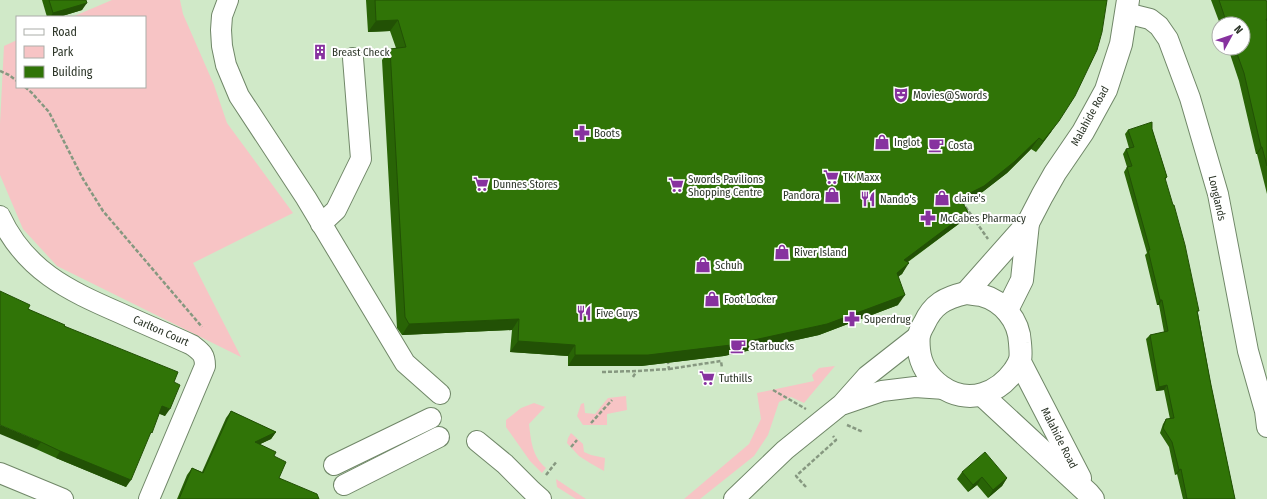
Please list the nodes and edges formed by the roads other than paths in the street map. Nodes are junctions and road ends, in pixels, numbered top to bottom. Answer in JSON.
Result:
{"nodes":[{"id":1,"x":222,"y":5,"type":"edge"},
{"id":2,"x":1127,"y":7,"type":"edge"},
{"id":3,"x":353,"y":58,"type":"dead end"},
{"id":4,"x":0,"y":216,"type":"edge"},
{"id":5,"x":321,"y":224,"type":"junction"},
{"id":6,"x":1028,"y":224,"type":"junction"},
{"id":7,"x":966,"y":294,"type":"junction"},
{"id":8,"x":1007,"y":310,"type":"junction"},
{"id":9,"x":918,"y":336,"type":"junction"},
{"id":10,"x":1020,"y":362,"type":"junction"},
{"id":11,"x":945,"y":389,"type":"junction"},
{"id":12,"x":440,"y":394,"type":"dead end"},
{"id":13,"x":982,"y":394,"type":"junction"},
{"id":14,"x":842,"y":414,"type":"junction"},
{"id":15,"x":1266,"y":416,"type":"edge"},
{"id":16,"x":431,"y":418,"type":"dead end"},
{"id":17,"x":439,"y":437,"type":"dead end"},
{"id":18,"x":478,"y":441,"type":"dead end"},
{"id":19,"x":334,"y":465,"type":"dead end"},
{"id":20,"x":0,"y":473,"type":"edge"},
{"id":21,"x":344,"y":485,"type":"dead end"},
{"id":22,"x":1090,"y":496,"type":"edge"},
{"id":23,"x":63,"y":499,"type":"edge"},
{"id":24,"x":149,"y":499,"type":"edge"},
{"id":25,"x":541,"y":499,"type":"edge"},
{"id":26,"x":734,"y":499,"type":"edge"}],
"edges":[{"from":1,"to":5,"type":"street"},
{"from":2,"to":6,"type":"main road","name":"Malahide Road"},
{"from":2,"to":15,"type":"street","name":"Longlands"},
{"from":3,"to":5,"type":"street"},
{"from":4,"to":24,"type":"street","name":"Carlton Court"},
{"from":5,"to":12,"type":"street"},
{"from":6,"to":7,"type":"main road","name":"Malahide Road"},
{"from":6,"to":8,"type":"main road","name":"Malahide Road"},
{"from":7,"to":8,"type":"main road"},
{"from":7,"to":9,"type":"main road"},
{"from":8,"to":10,"type":"main road"},
{"from":9,"to":11,"type":"main road"},
{"from":9,"to":14,"type":"street"},
{"from":10,"to":13,"type":"main road"},
{"from":10,"to":22,"type":"main road","name":"Malahide Road"},
{"from":11,"to":13,"type":"main road"},
{"from":11,"to":14,"type":"street"},
{"from":13,"to":22,"type":"main road","name":"Malahide Road"},
{"from":14,"to":26,"type":"street"},
{"from":16,"to":19,"type":"street"},
{"from":17,"to":21,"type":"street"},
{"from":18,"to":25,"type":"street"},
{"from":20,"to":23,"type":"street"}]}
